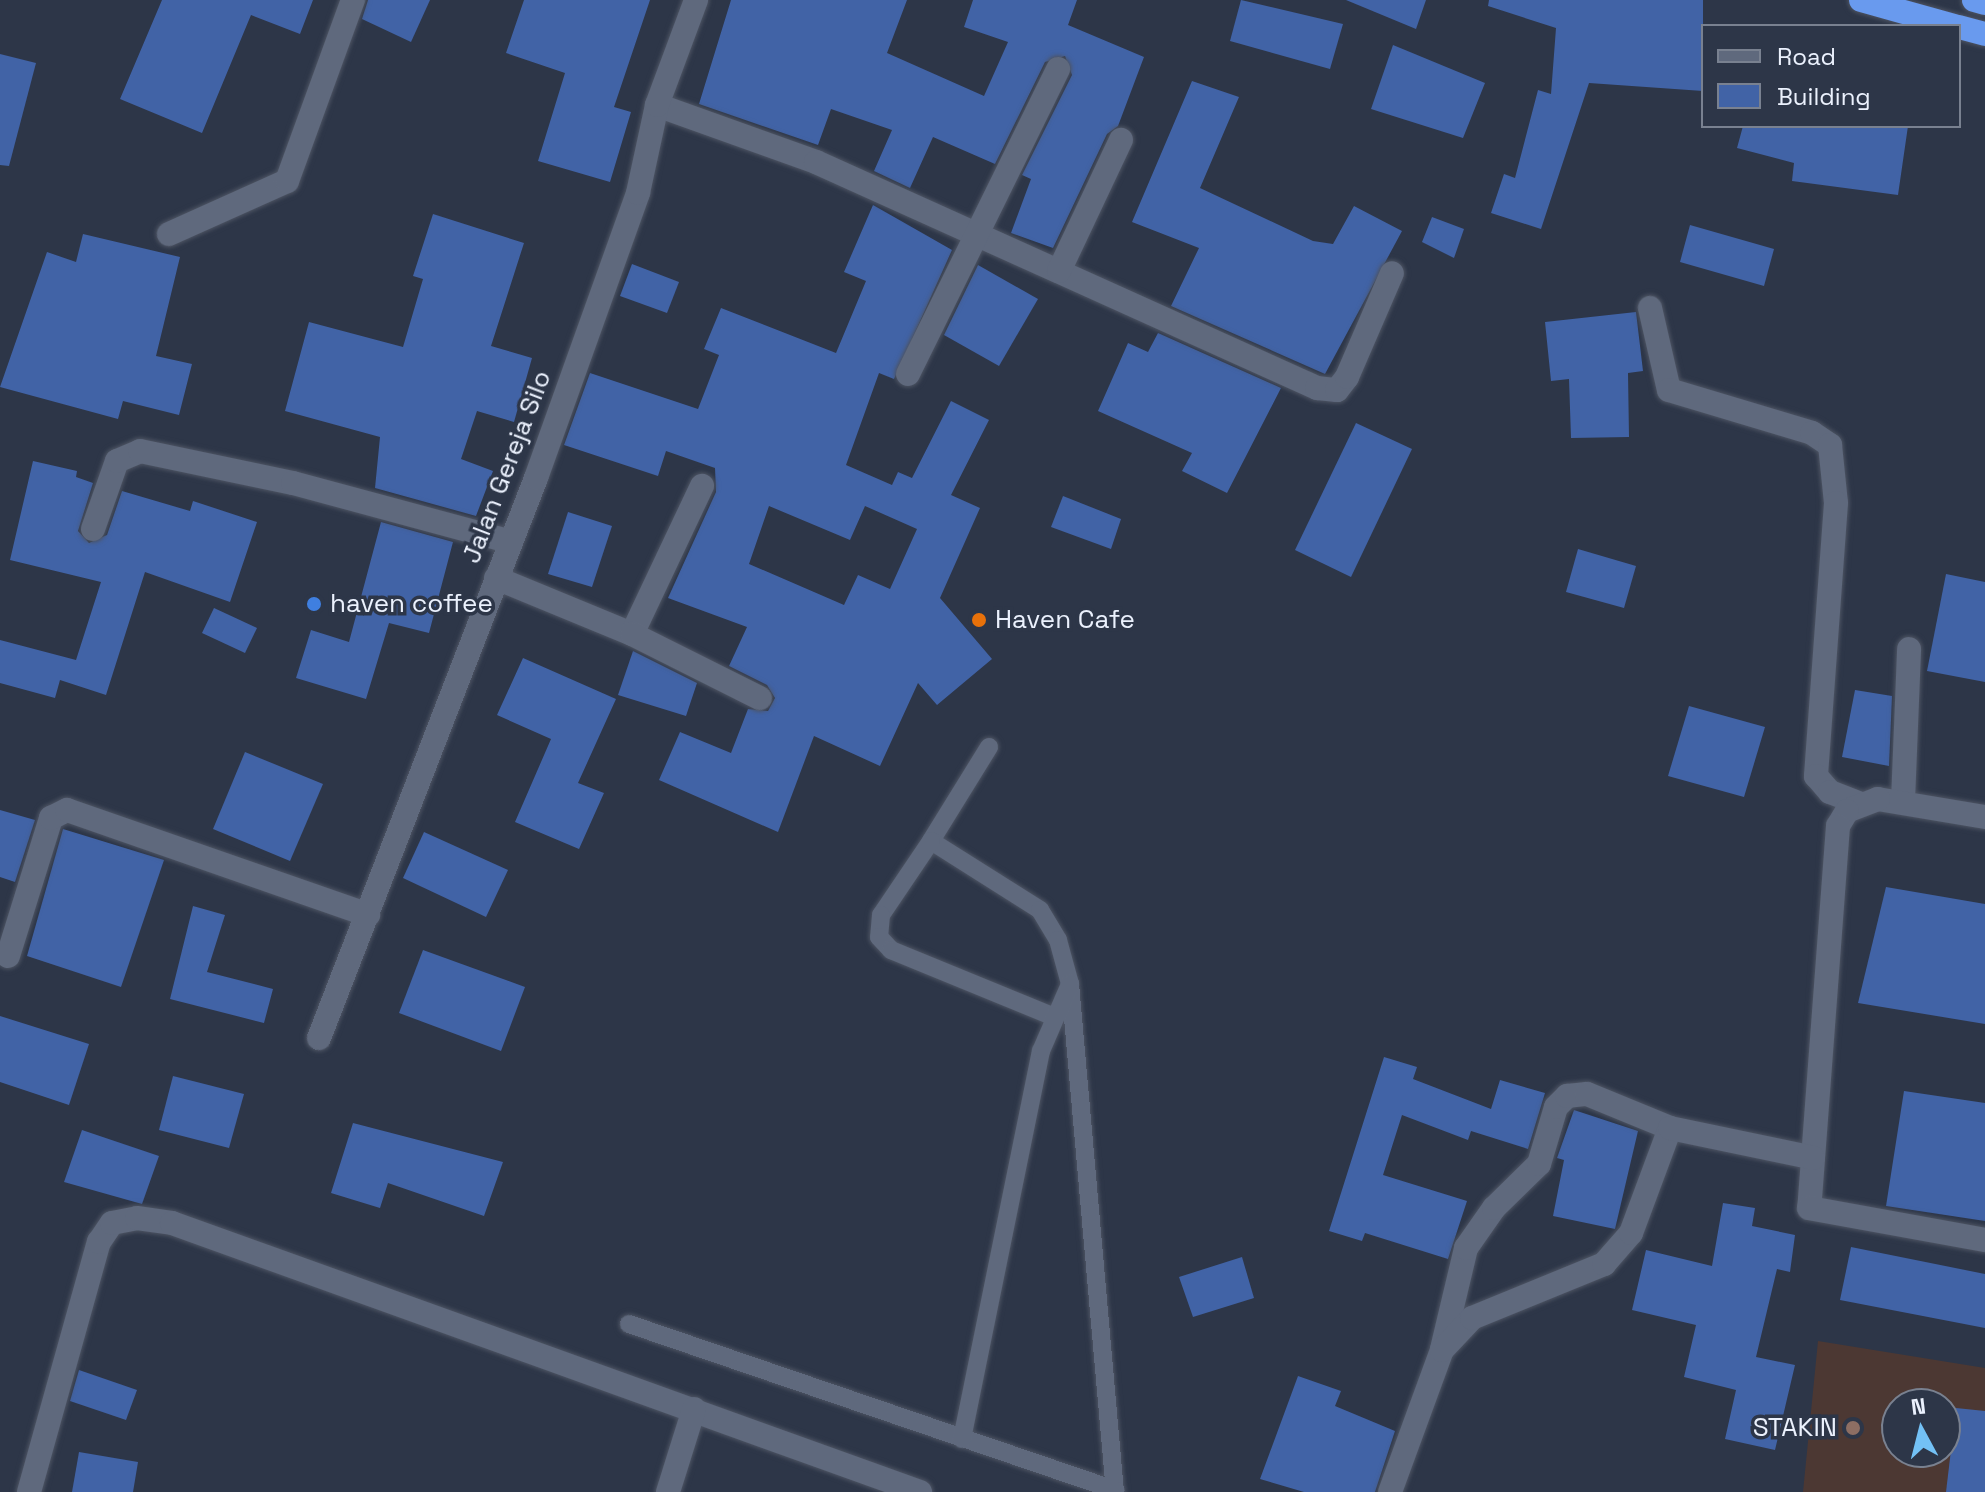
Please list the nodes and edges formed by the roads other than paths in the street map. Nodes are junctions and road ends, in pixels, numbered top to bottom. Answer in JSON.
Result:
{"nodes":[{"id":1,"x":353,"y":0,"type":"edge"},
{"id":2,"x":696,"y":0,"type":"edge"},
{"id":3,"x":1861,"y":0,"type":"edge"},
{"id":4,"x":1974,"y":0,"type":"edge"},
{"id":5,"x":1985,"y":3,"type":"edge"},
{"id":6,"x":1888,"y":4,"type":"edge"},
{"id":7,"x":1948,"y":24,"type":"edge"},
{"id":8,"x":1961,"y":28,"type":"edge"},
{"id":9,"x":1985,"y":34,"type":"edge"},
{"id":10,"x":1058,"y":69,"type":"dead end"},
{"id":11,"x":657,"y":105,"type":"junction"},
{"id":12,"x":1121,"y":140,"type":"dead end"},
{"id":13,"x":979,"y":233,"type":"junction"},
{"id":14,"x":169,"y":234,"type":"dead end"},
{"id":15,"x":1059,"y":271,"type":"junction"},
{"id":16,"x":1392,"y":273,"type":"dead end"},
{"id":17,"x":1650,"y":308,"type":"dead end"},
{"id":18,"x":908,"y":374,"type":"dead end"},
{"id":19,"x":702,"y":486,"type":"dead end"},
{"id":20,"x":93,"y":529,"type":"dead end"},
{"id":21,"x":511,"y":542,"type":"junction"},
{"id":22,"x":496,"y":578,"type":"junction"},
{"id":23,"x":632,"y":634,"type":"junction"},
{"id":24,"x":1909,"y":649,"type":"dead end"},
{"id":25,"x":760,"y":698,"type":"dead end"},
{"id":26,"x":989,"y":747,"type":"dead end"},
{"id":27,"x":1903,"y":801,"type":"junction"},
{"id":28,"x":1859,"y":803,"type":"junction"},
{"id":29,"x":1985,"y":817,"type":"edge"},
{"id":30,"x":931,"y":841,"type":"junction"},
{"id":31,"x":368,"y":915,"type":"junction"},
{"id":32,"x":8,"y":956,"type":"dead end"},
{"id":33,"x":1070,"y":984,"type":"junction"},
{"id":34,"x":1052,"y":1016,"type":"junction"},
{"id":35,"x":319,"y":1038,"type":"dead end"},
{"id":36,"x":1670,"y":1128,"type":"junction"},
{"id":37,"x":1813,"y":1158,"type":"junction"},
{"id":38,"x":1985,"y":1240,"type":"edge"},
{"id":39,"x":629,"y":1324,"type":"dead end"},
{"id":40,"x":1442,"y":1350,"type":"junction"},
{"id":41,"x":694,"y":1409,"type":"junction"},
{"id":42,"x":962,"y":1439,"type":"junction"},
{"id":43,"x":1115,"y":1491,"type":"edge"},
{"id":44,"x":29,"y":1492,"type":"edge"},
{"id":45,"x":668,"y":1492,"type":"edge"},
{"id":46,"x":920,"y":1492,"type":"edge"},
{"id":47,"x":1390,"y":1492,"type":"edge"}],
"edges":[{"from":1,"to":14,"type":"street"},
{"from":2,"to":11,"type":"street","name":"Jalan Gereja Silo"},
{"from":3,"to":6,"type":"highway"},
{"from":4,"to":5,"type":"highway"},
{"from":6,"to":7,"type":"highway"},
{"from":8,"to":9,"type":"highway"},
{"from":10,"to":13,"type":"street"},
{"from":11,"to":13,"type":"street"},
{"from":11,"to":21,"type":"street","name":"Jalan Gereja Silo"},
{"from":12,"to":15,"type":"street"},
{"from":13,"to":15,"type":"street"},
{"from":13,"to":18,"type":"street"},
{"from":15,"to":16,"type":"street"},
{"from":17,"to":28,"type":"street"},
{"from":19,"to":23,"type":"street"},
{"from":20,"to":21,"type":"street"},
{"from":21,"to":22,"type":"street","name":"Jalan Gereja Silo"},
{"from":22,"to":23,"type":"street"},
{"from":22,"to":31,"type":"street","name":"Jalan Gereja Silo"},
{"from":23,"to":25,"type":"street"},
{"from":24,"to":27,"type":"street"},
{"from":26,"to":30,"type":"lane"},
{"from":27,"to":28,"type":"street"},
{"from":27,"to":29,"type":"street"},
{"from":28,"to":37,"type":"street"},
{"from":30,"to":33,"type":"lane"},
{"from":30,"to":34,"type":"lane"},
{"from":31,"to":32,"type":"street"},
{"from":31,"to":35,"type":"street","name":"Jalan Gereja Silo"},
{"from":33,"to":34,"type":"lane"},
{"from":33,"to":43,"type":"lane"},
{"from":34,"to":42,"type":"lane"},
{"from":36,"to":37,"type":"street"},
{"from":36,"to":40,"type":"street"},
{"from":36,"to":40,"type":"street"},
{"from":37,"to":38,"type":"street"},
{"from":39,"to":42,"type":"lane"},
{"from":40,"to":47,"type":"street"},
{"from":41,"to":44,"type":"street"},
{"from":41,"to":45,"type":"street"},
{"from":41,"to":46,"type":"street"},
{"from":42,"to":43,"type":"lane"}]}
